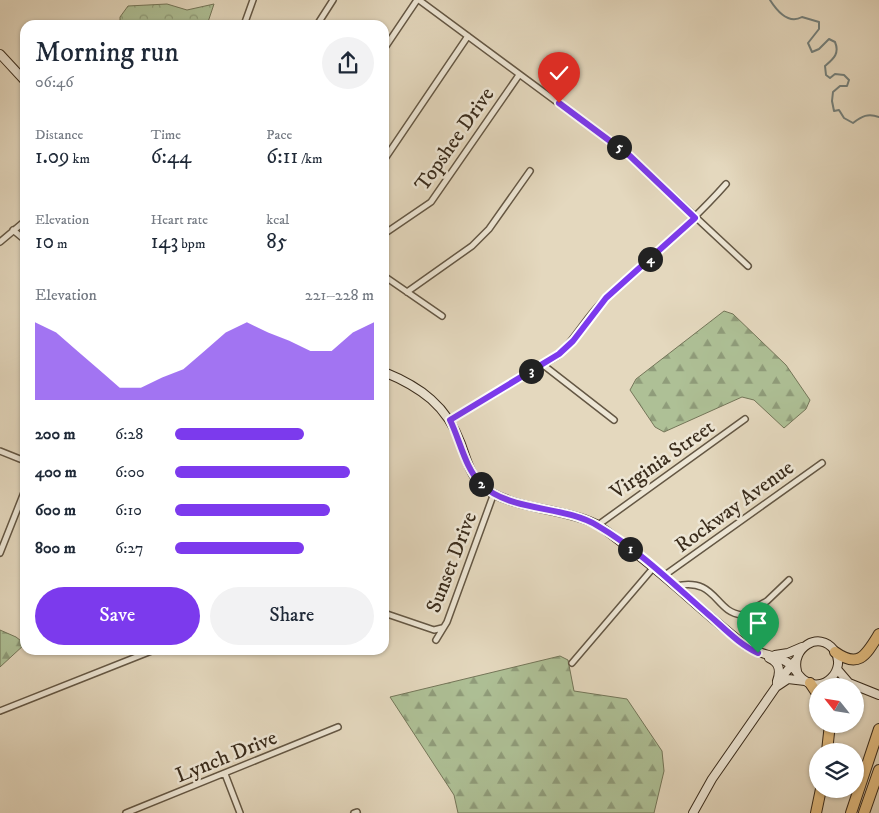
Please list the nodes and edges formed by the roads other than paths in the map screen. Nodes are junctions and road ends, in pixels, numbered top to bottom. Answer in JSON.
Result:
{"nodes":[{"id":1,"x":253,"y":0,"type":"edge"},
{"id":2,"x":333,"y":0,"type":"edge"},
{"id":3,"x":418,"y":0,"type":"edge"},
{"id":4,"x":246,"y":20,"type":"edge"},
{"id":5,"x":319,"y":20,"type":"edge"},
{"id":6,"x":468,"y":36,"type":"junction"},
{"id":7,"x":389,"y":42,"type":"edge"},
{"id":8,"x":0,"y":54,"type":"edge"},
{"id":9,"x":519,"y":74,"type":"junction"},
{"id":10,"x":20,"y":76,"type":"edge"},
{"id":11,"x":389,"y":153,"type":"edge"},
{"id":12,"x":530,"y":171,"type":"dead end"},
{"id":13,"x":726,"y":184,"type":"dead end"},
{"id":14,"x":695,"y":218,"type":"junction"},
{"id":15,"x":20,"y":225,"type":"edge"},
{"id":16,"x":13,"y":230,"type":"junction"},
{"id":17,"x":389,"y":231,"type":"edge"},
{"id":18,"x":20,"y":236,"type":"edge"},
{"id":19,"x":0,"y":242,"type":"edge"},
{"id":20,"x":748,"y":266,"type":"dead end"},
{"id":21,"x":389,"y":279,"type":"edge"},
{"id":22,"x":407,"y":292,"type":"junction"},
{"id":23,"x":442,"y":316,"type":"dead end"},
{"id":24,"x":542,"y":364,"type":"junction"},
{"id":25,"x":389,"y":374,"type":"edge"},
{"id":26,"x":745,"y":419,"type":"dead end"},
{"id":27,"x":450,"y":420,"type":"junction"},
{"id":28,"x":614,"y":420,"type":"dead end"},
{"id":29,"x":0,"y":451,"type":"edge"},
{"id":30,"x":20,"y":460,"type":"edge"},
{"id":31,"x":822,"y":463,"type":"dead end"},
{"id":32,"x":494,"y":494,"type":"junction"},
{"id":33,"x":20,"y":503,"type":"edge"},
{"id":34,"x":598,"y":526,"type":"junction"},
{"id":35,"x":0,"y":553,"type":"edge"},
{"id":36,"x":654,"y":567,"type":"junction"},
{"id":37,"x":665,"y":576,"type":"junction"},
{"id":38,"x":789,"y":580,"type":"dead end"},
{"id":39,"x":676,"y":586,"type":"junction"},
{"id":40,"x":389,"y":615,"type":"edge"},
{"id":41,"x":442,"y":628,"type":"junction"},
{"id":42,"x":879,"y":634,"type":"edge"},
{"id":43,"x":436,"y":640,"type":"dead end"},
{"id":44,"x":806,"y":644,"type":"junction"},
{"id":45,"x":835,"y":652,"type":"junction"},
{"id":46,"x":142,"y":655,"type":"edge"},
{"id":47,"x":762,"y":655,"type":"junction"},
{"id":48,"x":572,"y":663,"type":"dead end"},
{"id":49,"x":795,"y":665,"type":"junction"},
{"id":50,"x":837,"y":670,"type":"junction"},
{"id":51,"x":830,"y":678,"type":"edge"},
{"id":52,"x":809,"y":682,"type":"edge"},
{"id":53,"x":809,"y":683,"type":"edge"},
{"id":54,"x":774,"y":688,"type":"junction"},
{"id":55,"x":864,"y":692,"type":"edge"},
{"id":56,"x":877,"y":695,"type":"edge"},
{"id":57,"x":0,"y":712,"type":"edge"},
{"id":58,"x":338,"y":727,"type":"dead end"},
{"id":59,"x":879,"y":729,"type":"edge"},
{"id":60,"x":879,"y":770,"type":"edge"},
{"id":61,"x":225,"y":774,"type":"junction"},
{"id":62,"x":818,"y":798,"type":"edge"},
{"id":63,"x":126,"y":813,"type":"edge"},
{"id":64,"x":240,"y":813,"type":"edge"},
{"id":65,"x":693,"y":813,"type":"edge"},
{"id":66,"x":816,"y":813,"type":"edge"},
{"id":67,"x":851,"y":813,"type":"edge"},
{"id":68,"x":864,"y":813,"type":"edge"}],
"edges":[{"from":1,"to":4,"type":"street"},
{"from":2,"to":5,"type":"street"},
{"from":3,"to":6,"type":"street"},
{"from":3,"to":7,"type":"street"},
{"from":6,"to":9,"type":"street"},
{"from":6,"to":11,"type":"street"},
{"from":8,"to":10,"type":"main road"},
{"from":9,"to":14,"type":"street"},
{"from":9,"to":17,"type":"street","name":"Topshee Drive"},
{"from":12,"to":22,"type":"street"},
{"from":13,"to":14,"type":"street"},
{"from":14,"to":20,"type":"street"},
{"from":14,"to":24,"type":"street"},
{"from":15,"to":16,"type":"street"},
{"from":16,"to":18,"type":"street"},
{"from":16,"to":19,"type":"street"},
{"from":21,"to":22,"type":"street"},
{"from":22,"to":23,"type":"street"},
{"from":24,"to":27,"type":"street"},
{"from":24,"to":28,"type":"street"},
{"from":25,"to":27,"type":"main road"},
{"from":26,"to":34,"type":"street","name":"Virginia Street"},
{"from":27,"to":32,"type":"main road"},
{"from":29,"to":30,"type":"street"},
{"from":31,"to":37,"type":"street","name":"Rockway Avenue"},
{"from":32,"to":34,"type":"main road"},
{"from":32,"to":41,"type":"street","name":"Sunset Drive"},
{"from":33,"to":35,"type":"street"},
{"from":34,"to":36,"type":"main road"},
{"from":36,"to":37,"type":"main road"},
{"from":36,"to":48,"type":"street"},
{"from":37,"to":39,"type":"main road"},
{"from":38,"to":39,"type":"street"},
{"from":39,"to":47,"type":"main road"},
{"from":40,"to":41,"type":"street"},
{"from":41,"to":43,"type":"street","name":"Sunset Drive"},
{"from":42,"to":45,"type":"highway"},
{"from":44,"to":45,"type":"main road"},
{"from":44,"to":47,"type":"main road"},
{"from":44,"to":49,"type":"main road"},
{"from":45,"to":50,"type":"main road"},
{"from":46,"to":57,"type":"street"},
{"from":47,"to":49,"type":"main road"},
{"from":47,"to":54,"type":"main road"},
{"from":49,"to":52,"type":"main road"},
{"from":49,"to":54,"type":"main road"},
{"from":50,"to":51,"type":"main road"},
{"from":50,"to":56,"type":"main road"},
{"from":53,"to":54,"type":"main road"},
{"from":54,"to":65,"type":"main road"},
{"from":55,"to":56,"type":"main road"},
{"from":58,"to":61,"type":"street","name":"Lynch Drive"},
{"from":59,"to":67,"type":"highway"},
{"from":60,"to":68,"type":"highway"},
{"from":61,"to":63,"type":"street","name":"Lynch Drive"},
{"from":61,"to":64,"type":"street"},
{"from":62,"to":66,"type":"highway"}]}
